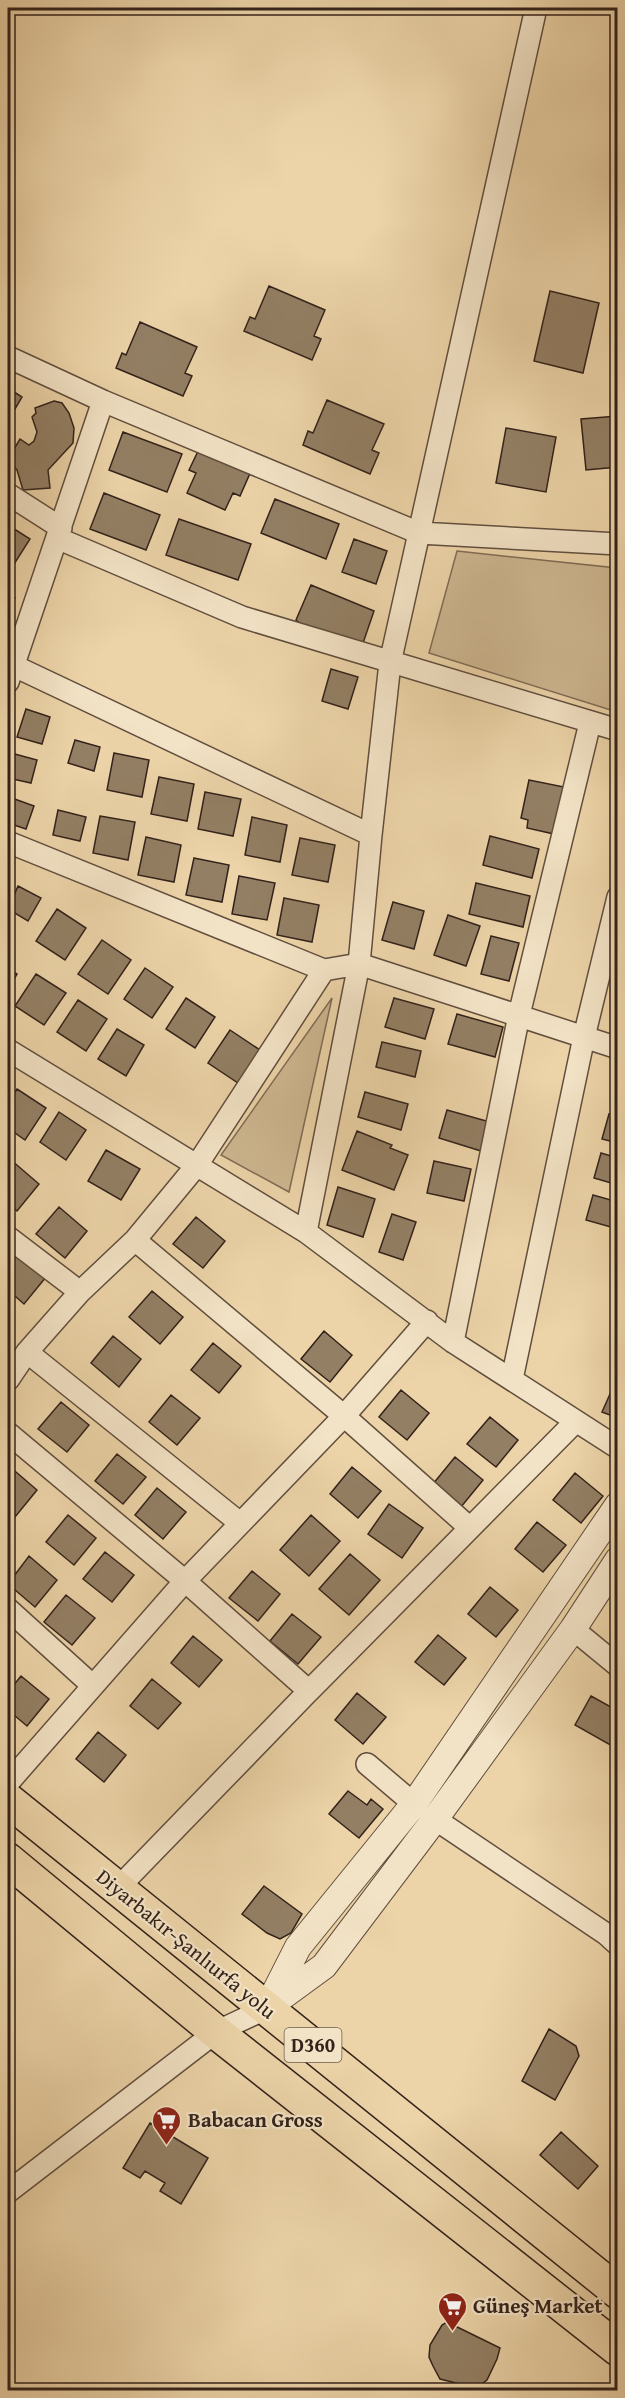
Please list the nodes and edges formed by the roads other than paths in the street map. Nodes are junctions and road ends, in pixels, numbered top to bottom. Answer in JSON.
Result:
{"nodes":[{"id":1,"x":538,"y":10,"type":"edge"},
{"id":2,"x":8,"y":357,"type":"edge"},
{"id":3,"x":103,"y":401,"type":"junction"},
{"id":4,"x":8,"y":494,"type":"edge"},
{"id":5,"x":59,"y":533,"type":"junction"},
{"id":6,"x":418,"y":533,"type":"junction"},
{"id":7,"x":618,"y":544,"type":"edge"},
{"id":8,"x":390,"y":663,"type":"junction"},
{"id":9,"x":9,"y":671,"type":"edge"},
{"id":10,"x":590,"y":723,"type":"junction"},
{"id":11,"x":618,"y":730,"type":"edge"},
{"id":12,"x":371,"y":834,"type":"junction"},
{"id":13,"x":8,"y":842,"type":"edge"},
{"id":14,"x":618,"y":897,"type":"edge"},
{"id":15,"x":359,"y":964,"type":"junction"},
{"id":16,"x":324,"y":970,"type":"junction"},
{"id":17,"x":519,"y":1015,"type":"junction"},
{"id":18,"x":584,"y":1037,"type":"junction"},
{"id":19,"x":618,"y":1048,"type":"edge"},
{"id":20,"x":8,"y":1050,"type":"edge"},
{"id":21,"x":197,"y":1165,"type":"junction"},
{"id":22,"x":306,"y":1232,"type":"junction"},
{"id":23,"x":8,"y":1237,"type":"edge"},
{"id":24,"x":135,"y":1240,"type":"junction"},
{"id":25,"x":80,"y":1292,"type":"junction"},
{"id":26,"x":427,"y":1321,"type":"junction"},
{"id":27,"x":453,"y":1342,"type":"junction"},
{"id":28,"x":27,"y":1352,"type":"junction"},
{"id":29,"x":512,"y":1379,"type":"junction"},
{"id":30,"x":8,"y":1380,"type":"edge"},
{"id":31,"x":344,"y":1416,"type":"junction"},
{"id":32,"x":576,"y":1421,"type":"junction"},
{"id":33,"x":8,"y":1433,"type":"edge"},
{"id":34,"x":618,"y":1448,"type":"edge"},
{"id":35,"x":618,"y":1505,"type":"edge"},
{"id":36,"x":240,"y":1523,"type":"junction"},
{"id":37,"x":470,"y":1528,"type":"junction"},
{"id":38,"x":618,"y":1560,"type":"edge"},
{"id":39,"x":185,"y":1581,"type":"junction"},
{"id":40,"x":8,"y":1609,"type":"edge"},
{"id":41,"x":573,"y":1629,"type":"junction"},
{"id":42,"x":618,"y":1666,"type":"edge"},
{"id":43,"x":93,"y":1686,"type":"junction"},
{"id":44,"x":309,"y":1691,"type":"junction"},
{"id":45,"x":367,"y":1764,"type":"dead end"},
{"id":46,"x":8,"y":1783,"type":"edge"},
{"id":47,"x":8,"y":1800,"type":"edge"},
{"id":48,"x":414,"y":1804,"type":"junction"},
{"id":49,"x":435,"y":1820,"type":"junction"},
{"id":50,"x":8,"y":1860,"type":"edge"},
{"id":51,"x":117,"y":1889,"type":"junction"},
{"id":52,"x":618,"y":1945,"type":"edge"},
{"id":53,"x":267,"y":2008,"type":"junction"},
{"id":54,"x":216,"y":2032,"type":"junction"},
{"id":55,"x":8,"y":2192,"type":"edge"},
{"id":56,"x":616,"y":2288,"type":"edge"},
{"id":57,"x":618,"y":2349,"type":"edge"}],
"edges":[{"from":1,"to":6,"type":"street"},
{"from":2,"to":3,"type":"street"},
{"from":3,"to":5,"type":"street"},
{"from":3,"to":6,"type":"street"},
{"from":4,"to":5,"type":"street"},
{"from":5,"to":8,"type":"street"},
{"from":5,"to":9,"type":"street"},
{"from":6,"to":7,"type":"street"},
{"from":6,"to":8,"type":"street"},
{"from":8,"to":10,"type":"street"},
{"from":8,"to":12,"type":"street"},
{"from":9,"to":12,"type":"street"},
{"from":10,"to":11,"type":"street"},
{"from":10,"to":17,"type":"street"},
{"from":12,"to":15,"type":"street"},
{"from":13,"to":16,"type":"street"},
{"from":14,"to":18,"type":"street"},
{"from":15,"to":16,"type":"street"},
{"from":15,"to":17,"type":"street"},
{"from":15,"to":22,"type":"street"},
{"from":16,"to":21,"type":"street"},
{"from":17,"to":18,"type":"street"},
{"from":17,"to":27,"type":"street"},
{"from":18,"to":19,"type":"street"},
{"from":18,"to":29,"type":"street"},
{"from":20,"to":21,"type":"street"},
{"from":21,"to":22,"type":"street"},
{"from":21,"to":24,"type":"street"},
{"from":22,"to":26,"type":"street"},
{"from":23,"to":25,"type":"street"},
{"from":24,"to":25,"type":"street"},
{"from":24,"to":31,"type":"street"},
{"from":25,"to":28,"type":"street"},
{"from":26,"to":27,"type":"street"},
{"from":26,"to":31,"type":"street"},
{"from":27,"to":29,"type":"street"},
{"from":28,"to":30,"type":"street"},
{"from":28,"to":36,"type":"street"},
{"from":29,"to":32,"type":"street"},
{"from":31,"to":36,"type":"street"},
{"from":31,"to":37,"type":"street"},
{"from":32,"to":34,"type":"street"},
{"from":32,"to":37,"type":"street"},
{"from":33,"to":39,"type":"street"},
{"from":35,"to":48,"type":"street"},
{"from":36,"to":39,"type":"street"},
{"from":37,"to":44,"type":"street"},
{"from":38,"to":41,"type":"street"},
{"from":39,"to":43,"type":"street"},
{"from":39,"to":44,"type":"street"},
{"from":40,"to":43,"type":"street"},
{"from":41,"to":42,"type":"street"},
{"from":41,"to":49,"type":"street"},
{"from":43,"to":46,"type":"street"},
{"from":44,"to":51,"type":"street"},
{"from":45,"to":48,"type":"street"},
{"from":47,"to":51,"type":"highway","name":"Diyarbakır-Şanlıurfa yolu","number":"D360"},
{"from":48,"to":53,"type":"street"},
{"from":49,"to":52,"type":"street"},
{"from":49,"to":53,"type":"street"},
{"from":50,"to":54,"type":"highway","number":"D360"},
{"from":51,"to":53,"type":"highway","name":"Diyarbakır-Şanlıurfa yolu","number":"D360"},
{"from":53,"to":54,"type":"street"},
{"from":53,"to":56,"type":"highway","name":"Diyarbakır-Şanlıurfa yolu","number":"D360"},
{"from":54,"to":55,"type":"street"},
{"from":54,"to":57,"type":"highway","number":"D360"}]}
